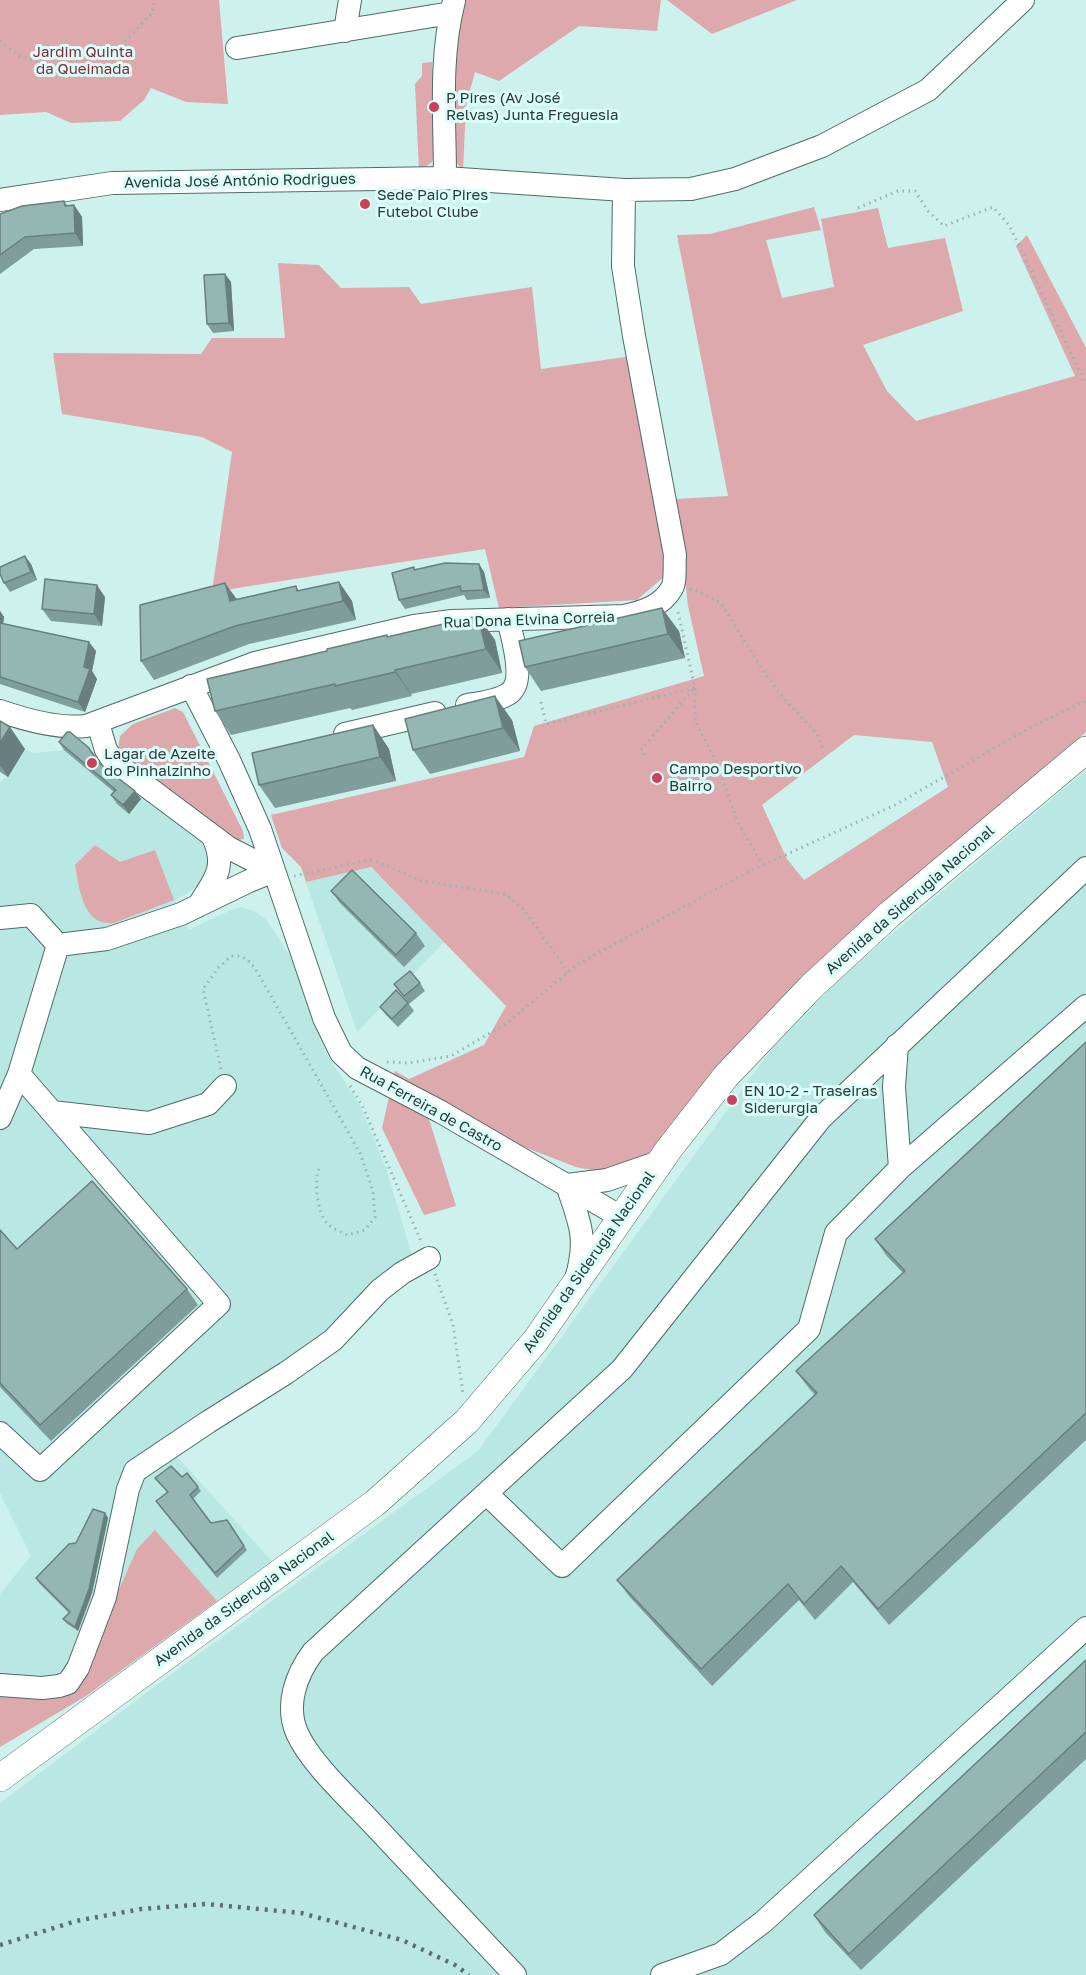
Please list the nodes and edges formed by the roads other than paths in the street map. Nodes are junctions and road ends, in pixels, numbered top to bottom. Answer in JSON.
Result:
{"nodes":[{"id":1,"x":350,"y":0,"type":"edge"},
{"id":2,"x":1023,"y":0,"type":"edge"},
{"id":3,"x":452,"y":7,"type":"edge"},
{"id":4,"x":345,"y":31,"type":"junction"},
{"id":5,"x":237,"y":48,"type":"dead end"},
{"id":6,"x":445,"y":178,"type":"junction"},
{"id":7,"x":624,"y":190,"type":"junction"},
{"id":8,"x":0,"y":200,"type":"edge"},
{"id":9,"x":508,"y":619,"type":"junction"},
{"id":10,"x":190,"y":686,"type":"junction"},
{"id":11,"x":0,"y":711,"type":"edge"},
{"id":12,"x":98,"y":723,"type":"junction"},
{"id":13,"x":325,"y":738,"type":"edge"},
{"id":14,"x":1086,"y":750,"type":"edge"},
{"id":15,"x":255,"y":754,"type":"edge"},
{"id":16,"x":229,"y":760,"type":"junction"},
{"id":17,"x":260,"y":829,"type":"junction"},
{"id":18,"x":213,"y":837,"type":"junction"},
{"id":19,"x":236,"y":852,"type":"junction"},
{"id":20,"x":1086,"y":868,"type":"edge"},
{"id":21,"x":274,"y":871,"type":"junction"},
{"id":22,"x":190,"y":910,"type":"junction"},
{"id":23,"x":0,"y":918,"type":"edge"},
{"id":24,"x":58,"y":945,"type":"junction"},
{"id":25,"x":1086,"y":1005,"type":"edge"},
{"id":26,"x":897,"y":1045,"type":"junction"},
{"id":27,"x":19,"y":1074,"type":"junction"},
{"id":28,"x":225,"y":1086,"type":"road end"},
{"id":29,"x":52,"y":1112,"type":"junction"},
{"id":30,"x":0,"y":1118,"type":"edge"},
{"id":31,"x":659,"y":1162,"type":"junction"},
{"id":32,"x":900,"y":1168,"type":"junction"},
{"id":33,"x":567,"y":1185,"type":"junction"},
{"id":34,"x":621,"y":1217,"type":"junction"},
{"id":35,"x":429,"y":1258,"type":"road end"},
{"id":36,"x":574,"y":1284,"type":"junction"},
{"id":37,"x":0,"y":1432,"type":"edge"},
{"id":38,"x":486,"y":1494,"type":"junction"},
{"id":39,"x":1086,"y":1628,"type":"edge"},
{"id":40,"x":0,"y":1685,"type":"edge"},
{"id":41,"x":0,"y":1778,"type":"edge"},
{"id":42,"x":514,"y":1975,"type":"edge"},
{"id":43,"x":662,"y":1975,"type":"edge"}],
"edges":[{"from":1,"to":4,"type":"street"},
{"from":2,"to":7,"type":"street","name":"Avenida José António Rodrigues"},
{"from":3,"to":4,"type":"street"},
{"from":3,"to":6,"type":"street"},
{"from":4,"to":5,"type":"street"},
{"from":6,"to":7,"type":"street","name":"Avenida José António Rodrigues"},
{"from":6,"to":8,"type":"street","name":"Avenida José António Rodrigues"},
{"from":7,"to":9,"type":"street","name":"Rua Dona Elvina Correia"},
{"from":9,"to":10,"type":"street","name":"Rua Dona Elvina Correia"},
{"from":9,"to":13,"type":"street"},
{"from":10,"to":12,"type":"street","name":"Rua Dona Elvina Correia"},
{"from":10,"to":16,"type":"street","name":"Rua Ferreira de Castro"},
{"from":11,"to":12,"type":"street"},
{"from":12,"to":18,"type":"street"},
{"from":14,"to":31,"type":"main road","name":"Avenida da Siderugia Nacional"},
{"from":15,"to":16,"type":"street"},
{"from":16,"to":17,"type":"street","name":"Rua Ferreira de Castro"},
{"from":17,"to":19,"type":"street"},
{"from":17,"to":21,"type":"street","name":"Rua Ferreira de Castro"},
{"from":18,"to":19,"type":"street"},
{"from":18,"to":22,"type":"street"},
{"from":19,"to":21,"type":"street"},
{"from":20,"to":26,"type":"street"},
{"from":21,"to":22,"type":"street"},
{"from":21,"to":33,"type":"street","name":"Rua Ferreira de Castro"},
{"from":22,"to":24,"type":"street"},
{"from":23,"to":24,"type":"street"},
{"from":24,"to":27,"type":"street"},
{"from":25,"to":32,"type":"street"},
{"from":26,"to":32,"type":"street"},
{"from":26,"to":38,"type":"street"},
{"from":27,"to":29,"type":"street"},
{"from":27,"to":30,"type":"street"},
{"from":28,"to":29,"type":"street"},
{"from":29,"to":37,"type":"street"},
{"from":31,"to":33,"type":"street"},
{"from":31,"to":34,"type":"main road","name":"Avenida da Siderugia Nacional"},
{"from":32,"to":38,"type":"street"},
{"from":33,"to":34,"type":"street","name":"Rua Ferreira de Castro"},
{"from":33,"to":36,"type":"street"},
{"from":34,"to":36,"type":"main road","name":"Avenida da Siderugia Nacional"},
{"from":35,"to":40,"type":"street"},
{"from":36,"to":41,"type":"main road","name":"Avenida da Siderugia Nacional"},
{"from":38,"to":42,"type":"street"},
{"from":39,"to":43,"type":"street"}]}
